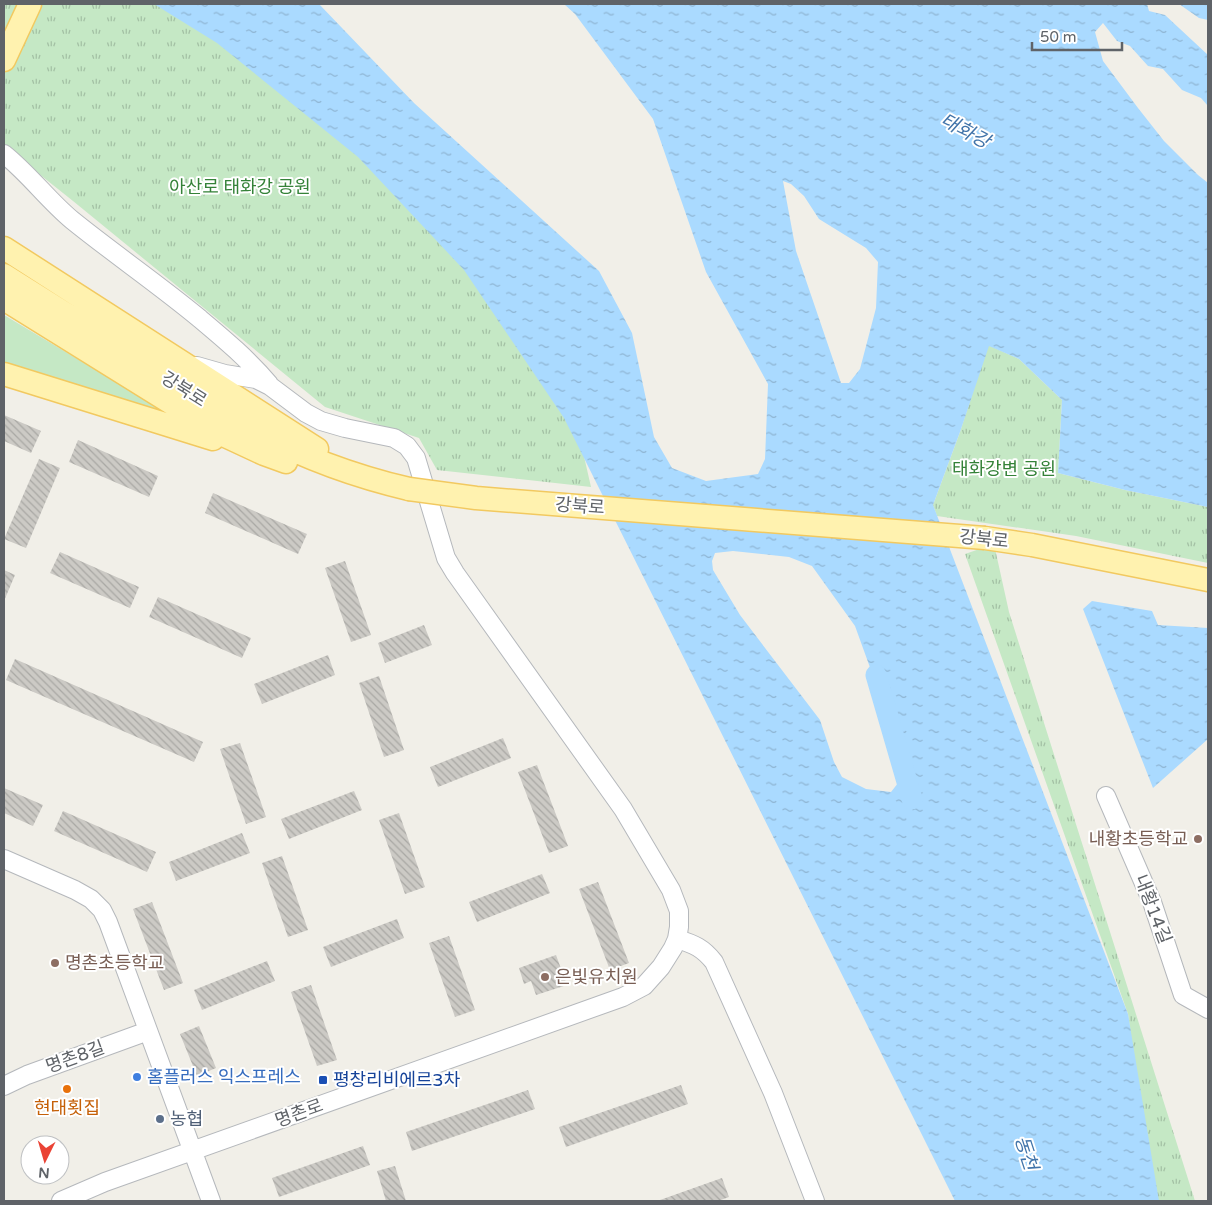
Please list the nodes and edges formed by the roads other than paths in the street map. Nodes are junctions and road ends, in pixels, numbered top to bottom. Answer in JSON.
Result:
{"nodes":[{"id":1,"x":30,"y":4,"type":"edge"},
{"id":2,"x":4,"y":60,"type":"edge"},
{"id":3,"x":4,"y":154,"type":"edge"},
{"id":4,"x":4,"y":248,"type":"edge"},
{"id":5,"x":4,"y":275,"type":"edge"},
{"id":6,"x":4,"y":299,"type":"edge"},
{"id":7,"x":170,"y":355,"type":"junction"},
{"id":8,"x":4,"y":374,"type":"edge"},
{"id":9,"x":270,"y":386,"type":"junction"},
{"id":10,"x":261,"y":414,"type":"junction"},
{"id":11,"x":264,"y":454,"type":"junction"},
{"id":12,"x":382,"y":483,"type":"junction"},
{"id":13,"x":1208,"y":580,"type":"edge"},
{"id":14,"x":1106,"y":796,"type":"dead end"},
{"id":15,"x":4,"y":859,"type":"edge"},
{"id":16,"x":677,"y":939,"type":"junction"},
{"id":17,"x":1208,"y":1009,"type":"edge"},
{"id":18,"x":148,"y":1031,"type":"junction"},
{"id":19,"x":4,"y":1086,"type":"edge"},
{"id":20,"x":192,"y":1151,"type":"junction"},
{"id":21,"x":61,"y":1201,"type":"edge"},
{"id":22,"x":211,"y":1201,"type":"edge"},
{"id":23,"x":815,"y":1201,"type":"edge"}],
"edges":[{"from":1,"to":2,"type":"main road"},
{"from":3,"to":9,"type":"street"},
{"from":4,"to":7,"type":"main road"},
{"from":5,"to":12,"type":"main road","name":"강북로"},
{"from":6,"to":11,"type":"main road"},
{"from":7,"to":9,"type":"street"},
{"from":7,"to":10,"type":"main road"},
{"from":8,"to":11,"type":"main road"},
{"from":9,"to":10,"type":"street"},
{"from":9,"to":16,"type":"street"},
{"from":10,"to":12,"type":"main road"},
{"from":11,"to":12,"type":"main road"},
{"from":12,"to":13,"type":"main road","name":"강북로","bridge":true},
{"from":14,"to":17,"type":"street","name":"내황14길"},
{"from":15,"to":18,"type":"street"},
{"from":16,"to":20,"type":"street","name":"명촌로"},
{"from":16,"to":23,"type":"street"},
{"from":18,"to":19,"type":"street","name":"명촌8길"},
{"from":18,"to":20,"type":"street"},
{"from":20,"to":21,"type":"street","name":"명촌로"},
{"from":20,"to":22,"type":"street"}]}
